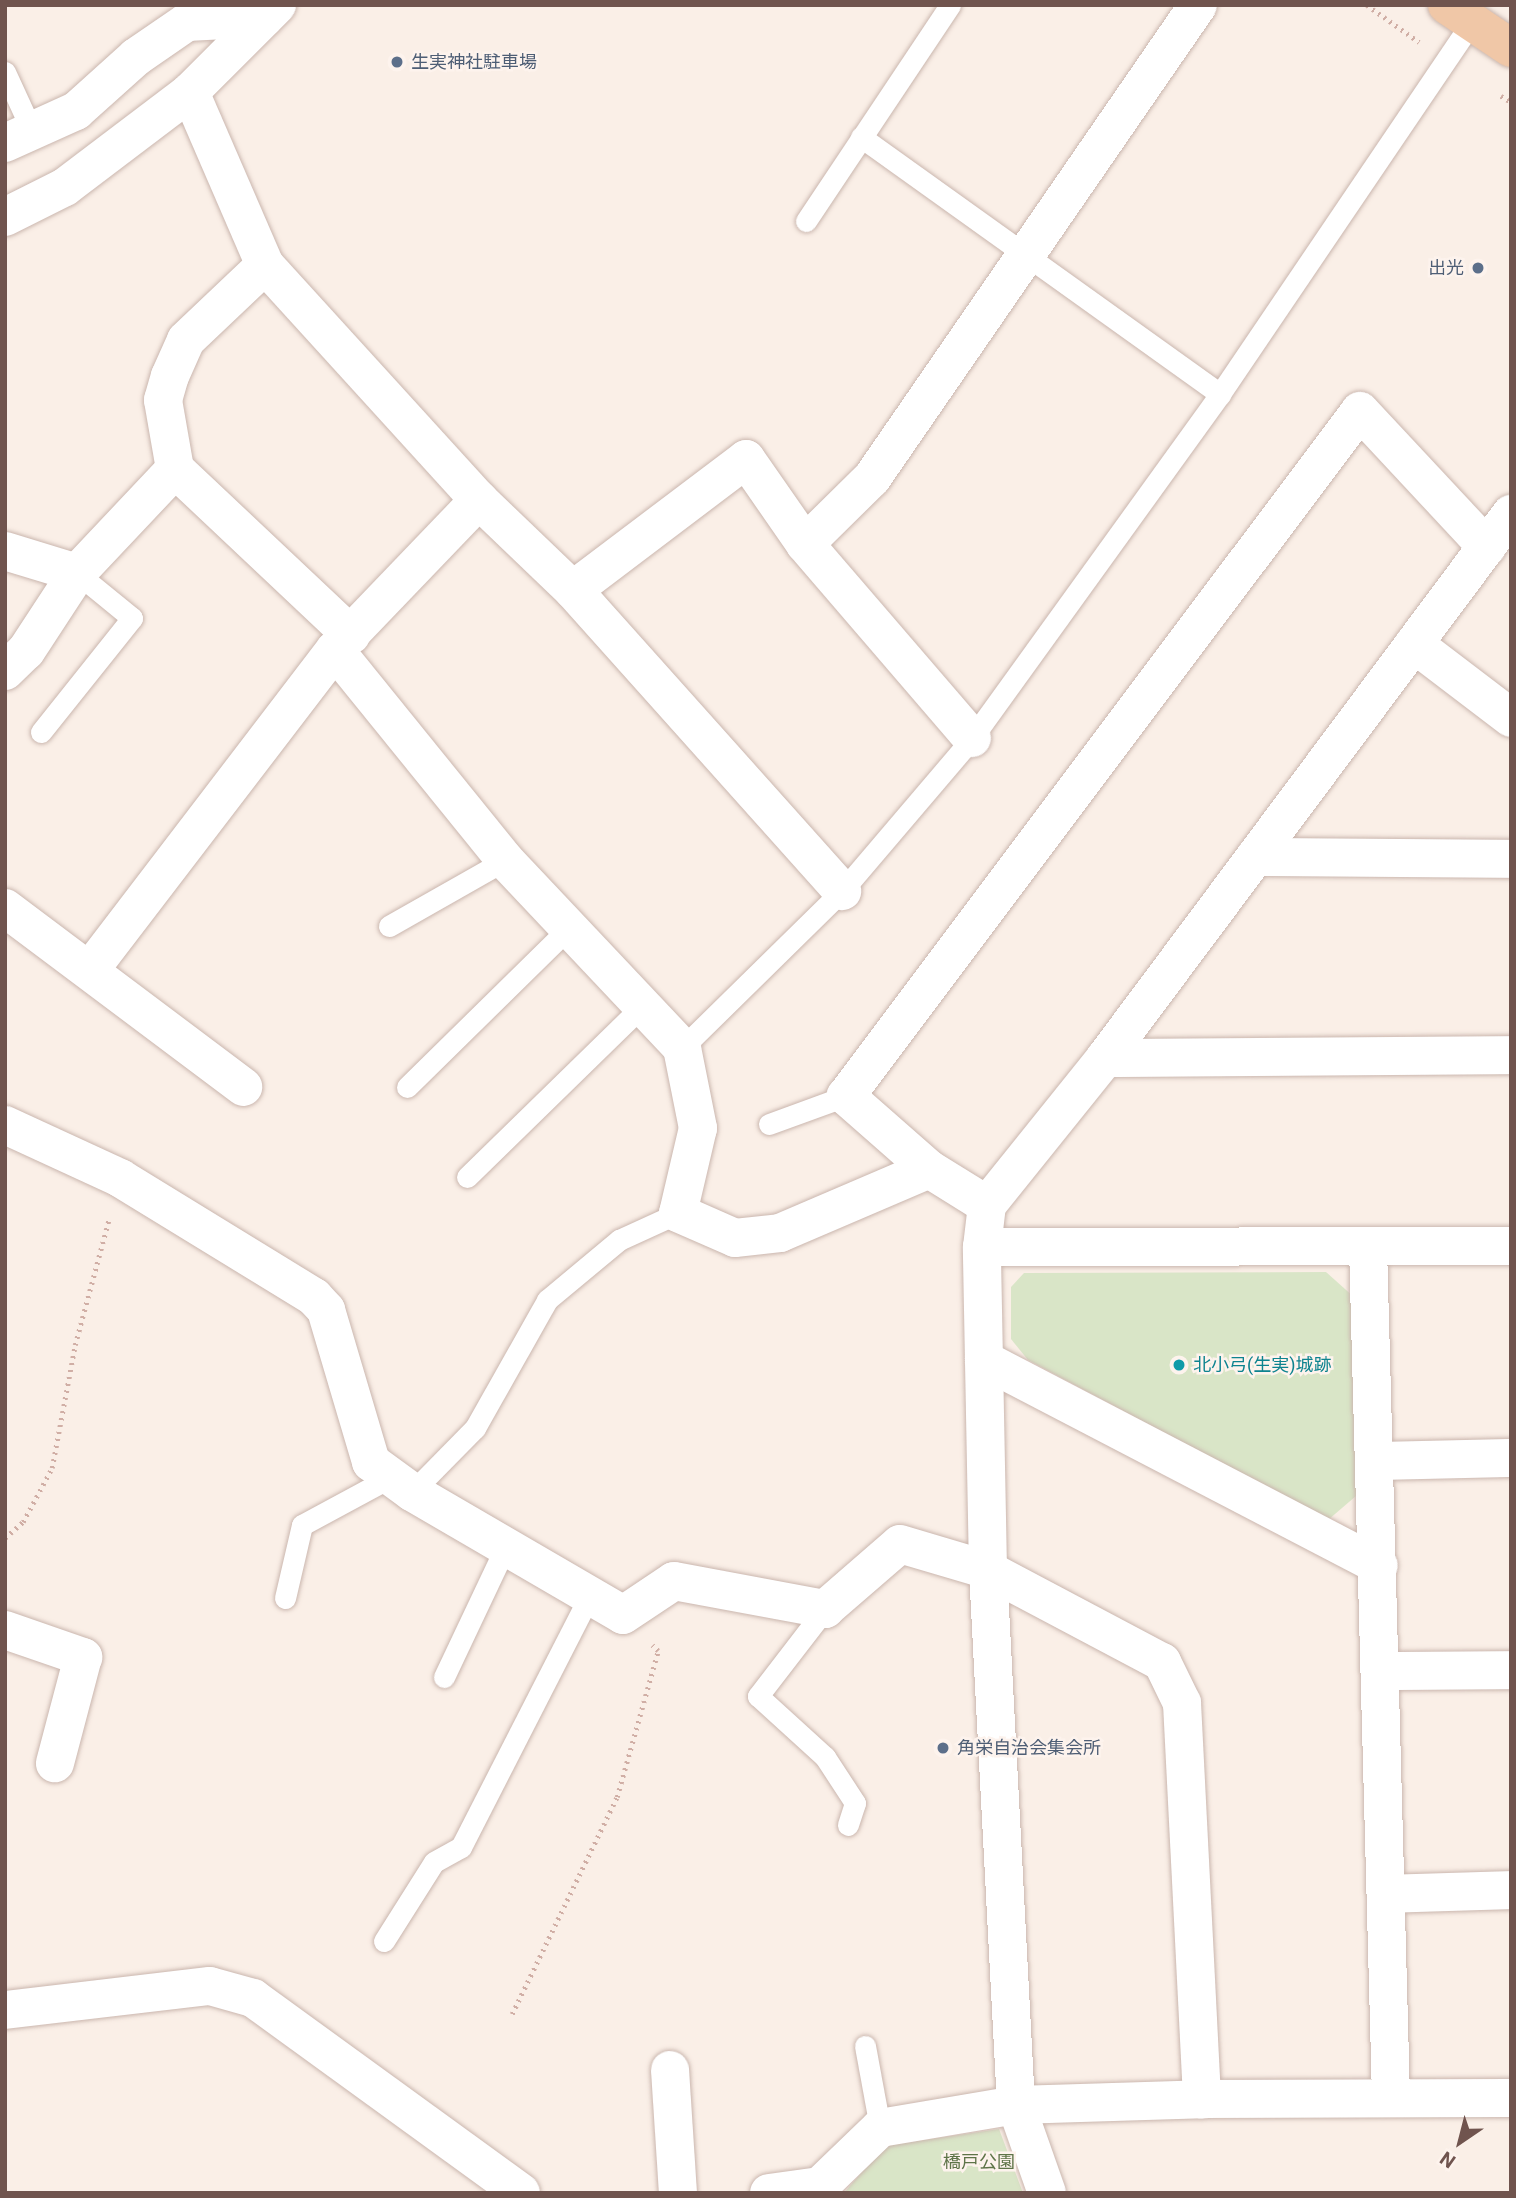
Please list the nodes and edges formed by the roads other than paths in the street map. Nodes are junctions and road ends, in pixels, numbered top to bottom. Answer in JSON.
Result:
{"nodes":[{"id":1,"x":950,"y":5,"type":"edge"},
{"id":2,"x":1198,"y":5,"type":"edge"},
{"id":3,"x":271,"y":12,"type":"edge"},
{"id":4,"x":1459,"y":14,"type":"edge"},
{"id":5,"x":1511,"y":48,"type":"edge"},
{"id":6,"x":5,"y":72,"type":"edge"},
{"id":7,"x":190,"y":92,"type":"junction"},
{"id":8,"x":19,"y":137,"type":"edge"},
{"id":9,"x":861,"y":137,"type":"junction"},
{"id":10,"x":5,"y":217,"type":"edge"},
{"id":11,"x":806,"y":221,"type":"dead end"},
{"id":12,"x":1027,"y":258,"type":"junction"},
{"id":13,"x":265,"y":264,"type":"junction"},
{"id":14,"x":1220,"y":394,"type":"junction"},
{"id":15,"x":175,"y":469,"type":"junction"},
{"id":16,"x":479,"y":500,"type":"junction"},
{"id":17,"x":1511,"y":514,"type":"edge"},
{"id":18,"x":805,"y":544,"type":"junction"},
{"id":19,"x":1487,"y":547,"type":"junction"},
{"id":20,"x":5,"y":551,"type":"edge"},
{"id":21,"x":77,"y":573,"type":"junction"},
{"id":22,"x":573,"y":590,"type":"junction"},
{"id":23,"x":343,"y":642,"type":"junction"},
{"id":24,"x":1414,"y":644,"type":"junction"},
{"id":25,"x":5,"y":671,"type":"edge"},
{"id":26,"x":1511,"y":718,"type":"edge"},
{"id":27,"x":41,"y":732,"type":"dead end"},
{"id":28,"x":972,"y":738,"type":"junction"},
{"id":29,"x":1255,"y":857,"type":"junction"},
{"id":30,"x":1511,"y":859,"type":"edge"},
{"id":31,"x":505,"y":860,"type":"junction"},
{"id":32,"x":842,"y":891,"type":"junction"},
{"id":33,"x":5,"y":908,"type":"edge"},
{"id":34,"x":389,"y":926,"type":"dead end"},
{"id":35,"x":571,"y":926,"type":"junction"},
{"id":36,"x":90,"y":970,"type":"junction"},
{"id":37,"x":644,"y":1004,"type":"junction"},
{"id":38,"x":682,"y":1048,"type":"junction"},
{"id":39,"x":1511,"y":1055,"type":"edge"},
{"id":40,"x":1105,"y":1058,"type":"junction"},
{"id":41,"x":243,"y":1087,"type":"dead end"},
{"id":42,"x":407,"y":1087,"type":"dead end"},
{"id":43,"x":846,"y":1096,"type":"junction"},
{"id":44,"x":768,"y":1124,"type":"dead end"},
{"id":45,"x":5,"y":1125,"type":"edge"},
{"id":46,"x":929,"y":1169,"type":"junction"},
{"id":47,"x":467,"y":1177,"type":"dead end"},
{"id":48,"x":987,"y":1205,"type":"junction"},
{"id":49,"x":678,"y":1213,"type":"junction"},
{"id":50,"x":982,"y":1247,"type":"junction"},
{"id":51,"x":1368,"y":1247,"type":"junction"},
{"id":52,"x":1511,"y":1247,"type":"edge"},
{"id":53,"x":984,"y":1360,"type":"junction"},
{"id":54,"x":1511,"y":1458,"type":"edge"},
{"id":55,"x":1376,"y":1461,"type":"junction"},
{"id":56,"x":402,"y":1484,"type":"junction"},
{"id":57,"x":506,"y":1546,"type":"junction"},
{"id":58,"x":1379,"y":1566,"type":"junction"},
{"id":59,"x":988,"y":1570,"type":"junction"},
{"id":60,"x":589,"y":1597,"type":"junction"},
{"id":61,"x":285,"y":1598,"type":"dead end"},
{"id":62,"x":825,"y":1609,"type":"junction"},
{"id":63,"x":5,"y":1630,"type":"edge"},
{"id":64,"x":1511,"y":1670,"type":"edge"},
{"id":65,"x":1383,"y":1671,"type":"junction"},
{"id":66,"x":444,"y":1677,"type":"dead end"},
{"id":67,"x":55,"y":1763,"type":"dead end"},
{"id":68,"x":848,"y":1825,"type":"dead end"},
{"id":69,"x":1511,"y":1890,"type":"edge"},
{"id":70,"x":1386,"y":1894,"type":"junction"},
{"id":71,"x":384,"y":1941,"type":"dead end"},
{"id":72,"x":5,"y":2010,"type":"edge"},
{"id":73,"x":865,"y":2046,"type":"dead end"},
{"id":74,"x":670,"y":2070,"type":"dead end"},
{"id":75,"x":1391,"y":2098,"type":"junction"},
{"id":76,"x":1511,"y":2098,"type":"edge"},
{"id":77,"x":1202,"y":2099,"type":"junction"},
{"id":78,"x":1016,"y":2105,"type":"junction"},
{"id":79,"x":880,"y":2128,"type":"junction"},
{"id":80,"x":521,"y":2193,"type":"edge"},
{"id":81,"x":678,"y":2193,"type":"edge"},
{"id":82,"x":769,"y":2193,"type":"edge"},
{"id":83,"x":1047,"y":2193,"type":"edge"}],
"edges":[{"from":1,"to":9,"type":"lane"},
{"from":2,"to":12,"type":"street"},
{"from":3,"to":7,"type":"street"},
{"from":3,"to":8,"type":"street"},
{"from":4,"to":5,"type":"main road"},
{"from":4,"to":14,"type":"lane"},
{"from":6,"to":8,"type":"lane"},
{"from":7,"to":10,"type":"street"},
{"from":7,"to":13,"type":"street"},
{"from":9,"to":11,"type":"lane"},
{"from":9,"to":12,"type":"lane"},
{"from":12,"to":14,"type":"lane"},
{"from":12,"to":18,"type":"street"},
{"from":13,"to":15,"type":"street"},
{"from":13,"to":16,"type":"street"},
{"from":14,"to":28,"type":"lane"},
{"from":15,"to":21,"type":"street"},
{"from":15,"to":23,"type":"street"},
{"from":16,"to":22,"type":"street"},
{"from":16,"to":23,"type":"street"},
{"from":17,"to":19,"type":"street"},
{"from":18,"to":22,"type":"street"},
{"from":18,"to":28,"type":"street"},
{"from":19,"to":24,"type":"street"},
{"from":19,"to":43,"type":"street"},
{"from":20,"to":21,"type":"street"},
{"from":21,"to":25,"type":"street"},
{"from":21,"to":27,"type":"lane"},
{"from":22,"to":32,"type":"street"},
{"from":23,"to":31,"type":"street"},
{"from":23,"to":36,"type":"street"},
{"from":24,"to":26,"type":"street"},
{"from":24,"to":29,"type":"street"},
{"from":28,"to":32,"type":"lane"},
{"from":29,"to":30,"type":"street"},
{"from":29,"to":40,"type":"street"},
{"from":31,"to":34,"type":"lane"},
{"from":31,"to":35,"type":"street"},
{"from":32,"to":38,"type":"lane"},
{"from":33,"to":36,"type":"street"},
{"from":35,"to":37,"type":"street"},
{"from":35,"to":42,"type":"lane"},
{"from":36,"to":41,"type":"street"},
{"from":37,"to":38,"type":"street"},
{"from":37,"to":47,"type":"lane"},
{"from":38,"to":49,"type":"street"},
{"from":39,"to":40,"type":"street"},
{"from":40,"to":48,"type":"street"},
{"from":43,"to":44,"type":"lane"},
{"from":43,"to":46,"type":"street"},
{"from":45,"to":56,"type":"street"},
{"from":46,"to":48,"type":"street"},
{"from":46,"to":49,"type":"street"},
{"from":48,"to":50,"type":"street"},
{"from":49,"to":56,"type":"lane"},
{"from":50,"to":51,"type":"street"},
{"from":50,"to":53,"type":"street"},
{"from":51,"to":52,"type":"street"},
{"from":51,"to":55,"type":"street"},
{"from":53,"to":58,"type":"street"},
{"from":53,"to":59,"type":"street"},
{"from":54,"to":55,"type":"street"},
{"from":55,"to":58,"type":"street"},
{"from":56,"to":57,"type":"street"},
{"from":56,"to":61,"type":"lane"},
{"from":57,"to":60,"type":"street"},
{"from":57,"to":66,"type":"lane"},
{"from":58,"to":65,"type":"street"},
{"from":59,"to":62,"type":"street"},
{"from":59,"to":77,"type":"street"},
{"from":59,"to":78,"type":"street"},
{"from":60,"to":62,"type":"street"},
{"from":60,"to":71,"type":"lane"},
{"from":62,"to":68,"type":"lane"},
{"from":63,"to":67,"type":"street"},
{"from":64,"to":65,"type":"street"},
{"from":65,"to":70,"type":"street"},
{"from":69,"to":70,"type":"street"},
{"from":70,"to":75,"type":"street"},
{"from":72,"to":80,"type":"street"},
{"from":73,"to":79,"type":"lane"},
{"from":74,"to":81,"type":"street"},
{"from":75,"to":76,"type":"street"},
{"from":75,"to":77,"type":"street"},
{"from":77,"to":78,"type":"street"},
{"from":78,"to":79,"type":"street"},
{"from":78,"to":83,"type":"street"},
{"from":79,"to":82,"type":"street"}]}
